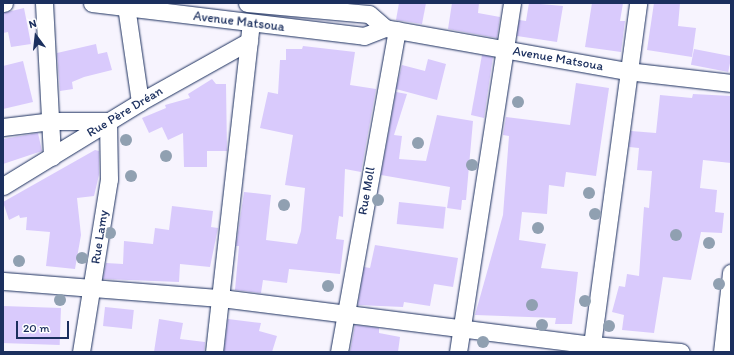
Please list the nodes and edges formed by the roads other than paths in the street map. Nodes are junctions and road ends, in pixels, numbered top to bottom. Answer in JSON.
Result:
{"nodes":[{"id":1,"x":44,"y":3,"type":"edge"},
{"id":2,"x":92,"y":3,"type":"edge"},
{"id":3,"x":252,"y":3,"type":"edge"},
{"id":4,"x":512,"y":3,"type":"edge"},
{"id":5,"x":638,"y":3,"type":"edge"},
{"id":6,"x":126,"y":6,"type":"junction"},
{"id":7,"x":371,"y":8,"type":"edge"},
{"id":8,"x":391,"y":29,"type":"junction"},
{"id":9,"x":250,"y":32,"type":"junction"},
{"id":10,"x":507,"y":50,"type":"junction"},
{"id":11,"x":627,"y":71,"type":"junction"},
{"id":12,"x":731,"y":83,"type":"edge"},
{"id":13,"x":140,"y":102,"type":"junction"},
{"id":14,"x":50,"y":121,"type":"junction"},
{"id":15,"x":108,"y":121,"type":"junction"},
{"id":16,"x":3,"y":127,"type":"edge"},
{"id":17,"x":52,"y":157,"type":"junction"},
{"id":18,"x":3,"y":186,"type":"edge"},
{"id":19,"x":731,"y":274,"type":"edge"},
{"id":20,"x":3,"y":281,"type":"edge"},
{"id":21,"x":92,"y":288,"type":"junction"},
{"id":22,"x":221,"y":298,"type":"junction"},
{"id":23,"x":344,"y":314,"type":"junction"},
{"id":24,"x":461,"y":329,"type":"junction"},
{"id":25,"x":592,"y":348,"type":"edge"},
{"id":26,"x":81,"y":352,"type":"edge"},
{"id":27,"x":214,"y":352,"type":"edge"},
{"id":28,"x":339,"y":352,"type":"edge"},
{"id":29,"x":458,"y":352,"type":"edge"},
{"id":30,"x":681,"y":352,"type":"edge"},
{"id":31,"x":722,"y":352,"type":"edge"}],
"edges":[{"from":1,"to":14,"type":"street"},
{"from":2,"to":6,"type":"street","name":"Avenue Matsoua"},
{"from":3,"to":7,"type":"street","name":"Avenue Matsoua"},
{"from":4,"to":10,"type":"street"},
{"from":5,"to":11,"type":"street"},
{"from":6,"to":9,"type":"street","name":"Avenue Matsoua"},
{"from":6,"to":13,"type":"street"},
{"from":7,"to":8,"type":"street","name":"Avenue Matsoua"},
{"from":8,"to":9,"type":"street","name":"Avenue Matsoua"},
{"from":8,"to":10,"type":"street","name":"Avenue Matsoua"},
{"from":8,"to":23,"type":"street","name":"Rue Moll"},
{"from":9,"to":13,"type":"street","name":"Rue Père Dréan"},
{"from":9,"to":22,"type":"street"},
{"from":10,"to":11,"type":"street","name":"Avenue Matsoua"},
{"from":10,"to":24,"type":"street"},
{"from":11,"to":12,"type":"street","name":"Avenue Matsoua"},
{"from":11,"to":25,"type":"street"},
{"from":13,"to":15,"type":"street","name":"Rue Père Dréan"},
{"from":14,"to":15,"type":"street"},
{"from":14,"to":16,"type":"street"},
{"from":14,"to":17,"type":"street"},
{"from":15,"to":17,"type":"street","name":"Rue Père Dréan"},
{"from":15,"to":21,"type":"street","name":"Rue Lamy"},
{"from":17,"to":18,"type":"street","name":"Rue Père Dréan"},
{"from":19,"to":31,"type":"street"},
{"from":20,"to":21,"type":"street"},
{"from":21,"to":22,"type":"street"},
{"from":21,"to":26,"type":"street","name":"Rue Lamy"},
{"from":22,"to":23,"type":"street"},
{"from":22,"to":27,"type":"street"},
{"from":23,"to":24,"type":"street"},
{"from":23,"to":28,"type":"street","name":"Rue Moll"},
{"from":24,"to":25,"type":"street"},
{"from":24,"to":29,"type":"street"},
{"from":25,"to":30,"type":"street"}]}
